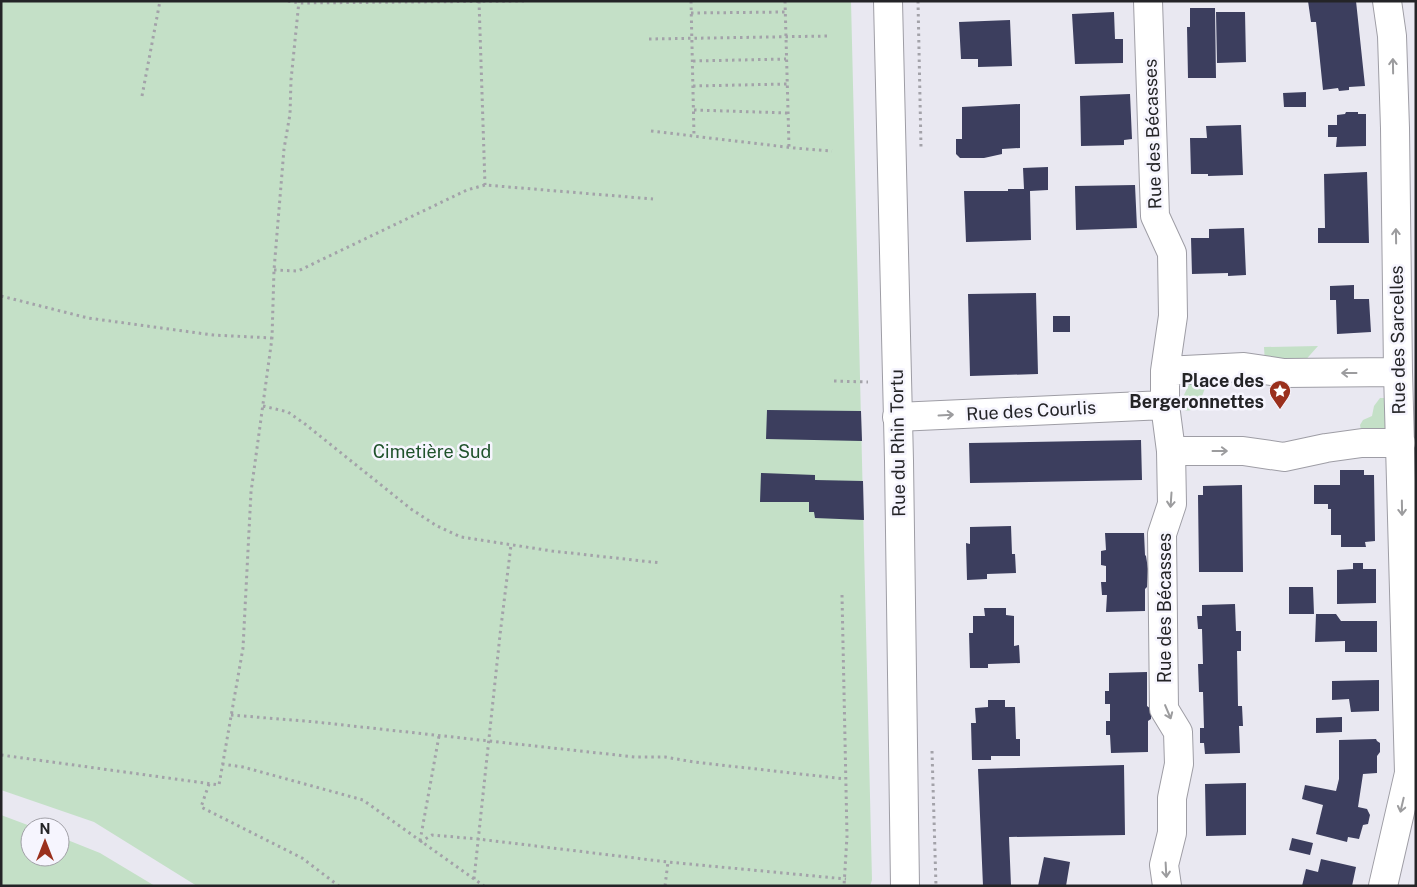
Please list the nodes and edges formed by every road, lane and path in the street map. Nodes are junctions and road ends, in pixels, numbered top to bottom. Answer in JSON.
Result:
{"nodes":[{"id":1,"x":160,"y":1,"type":"edge"},
{"id":2,"x":288,"y":1,"type":"edge"},
{"id":3,"x":524,"y":1,"type":"edge"},
{"id":4,"x":691,"y":1,"type":"edge"},
{"id":5,"x":785,"y":1,"type":"edge"},
{"id":6,"x":888,"y":1,"type":"edge"},
{"id":7,"x":1148,"y":1,"type":"edge"},
{"id":8,"x":1387,"y":1,"type":"edge"},
{"id":9,"x":299,"y":2,"type":"edge"},
{"id":10,"x":479,"y":2,"type":"edge"},
{"id":11,"x":785,"y":12,"type":"junction"},
{"id":12,"x":691,"y":13,"type":"junction"},
{"id":13,"x":786,"y":36,"type":"junction"},
{"id":14,"x":829,"y":36,"type":"dead end"},
{"id":15,"x":692,"y":38,"type":"junction"},
{"id":16,"x":649,"y":39,"type":"dead end"},
{"id":17,"x":786,"y":60,"type":"junction"},
{"id":18,"x":693,"y":61,"type":"junction"},
{"id":19,"x":787,"y":84,"type":"junction"},
{"id":20,"x":693,"y":86,"type":"junction"},
{"id":21,"x":142,"y":96,"type":"dead end"},
{"id":22,"x":694,"y":110,"type":"junction"},
{"id":23,"x":788,"y":113,"type":"junction"},
{"id":24,"x":651,"y":131,"type":"dead end"},
{"id":25,"x":694,"y":136,"type":"junction"},
{"id":26,"x":788,"y":147,"type":"junction"},
{"id":27,"x":832,"y":151,"type":"dead end"},
{"id":28,"x":485,"y":186,"type":"junction"},
{"id":29,"x":653,"y":199,"type":"dead end"},
{"id":30,"x":274,"y":270,"type":"junction"},
{"id":31,"x":1,"y":296,"type":"edge"},
{"id":32,"x":272,"y":338,"type":"junction"},
{"id":33,"x":1165,"y":371,"type":"junction"},
{"id":34,"x":1398,"y":372,"type":"junction"},
{"id":35,"x":834,"y":381,"type":"dead end"},
{"id":36,"x":868,"y":382,"type":"dead end"},
{"id":37,"x":1408,"y":403,"type":"edge"},
{"id":38,"x":1165,"y":405,"type":"junction"},
{"id":39,"x":262,"y":406,"type":"junction"},
{"id":40,"x":897,"y":417,"type":"junction"},
{"id":41,"x":1401,"y":443,"type":"junction"},
{"id":42,"x":1171,"y":451,"type":"junction"},
{"id":43,"x":511,"y":545,"type":"junction"},
{"id":44,"x":661,"y":563,"type":"dead end"},
{"id":45,"x":842,"y":595,"type":"dead end"},
{"id":46,"x":231,"y":715,"type":"junction"},
{"id":47,"x":439,"y":736,"type":"junction"},
{"id":48,"x":488,"y":741,"type":"junction"},
{"id":49,"x":1,"y":755,"type":"edge"},
{"id":50,"x":222,"y":764,"type":"junction"},
{"id":51,"x":845,"y":779,"type":"junction"},
{"id":52,"x":209,"y":784,"type":"junction"},
{"id":53,"x":478,"y":839,"type":"junction"},
{"id":54,"x":420,"y":842,"type":"junction"},
{"id":55,"x":668,"y":862,"type":"junction"},
{"id":56,"x":474,"y":879,"type":"junction"},
{"id":57,"x":846,"y":879,"type":"junction"},
{"id":58,"x":339,"y":886,"type":"edge"},
{"id":59,"x":484,"y":886,"type":"edge"},
{"id":60,"x":666,"y":886,"type":"edge"},
{"id":61,"x":844,"y":886,"type":"edge"},
{"id":62,"x":904,"y":886,"type":"edge"},
{"id":63,"x":1167,"y":886,"type":"edge"},
{"id":64,"x":1383,"y":886,"type":"edge"}],
"edges":[{"from":1,"to":21,"type":"path"},
{"from":2,"to":9,"type":"path"},
{"from":3,"to":10,"type":"path"},
{"from":4,"to":12,"type":"path"},
{"from":5,"to":11,"type":"path"},
{"from":6,"to":40,"type":"street","name":"Rue du Rhin Tortu"},
{"from":7,"to":33,"type":"street","name":"Rue des Bécasses"},
{"from":34,"to":8,"type":"street","name":"Rue des Sarcelles","one_way":true},
{"from":9,"to":10,"type":"path"},
{"from":9,"to":30,"type":"path"},
{"from":10,"to":28,"type":"path"},
{"from":11,"to":12,"type":"path"},
{"from":11,"to":13,"type":"path"},
{"from":12,"to":15,"type":"path"},
{"from":13,"to":14,"type":"path"},
{"from":13,"to":15,"type":"path"},
{"from":13,"to":17,"type":"path"},
{"from":15,"to":16,"type":"path"},
{"from":15,"to":18,"type":"path"},
{"from":17,"to":18,"type":"path"},
{"from":17,"to":19,"type":"path"},
{"from":18,"to":20,"type":"path"},
{"from":19,"to":20,"type":"path"},
{"from":19,"to":23,"type":"path"},
{"from":20,"to":22,"type":"path"},
{"from":22,"to":23,"type":"path"},
{"from":22,"to":25,"type":"path"},
{"from":23,"to":26,"type":"path"},
{"from":24,"to":25,"type":"path"},
{"from":25,"to":26,"type":"path"},
{"from":26,"to":27,"type":"path"},
{"from":28,"to":29,"type":"path"},
{"from":28,"to":30,"type":"path"},
{"from":30,"to":32,"type":"path"},
{"from":31,"to":32,"type":"path"},
{"from":32,"to":39,"type":"path"},
{"from":34,"to":33,"type":"street","one_way":true},
{"from":33,"to":38,"type":"street","name":"Rue des Bécasses"},
{"from":34,"to":37,"type":"street","name":"Rue des Sarcelles"},
{"from":35,"to":36,"type":"path"},
{"from":37,"to":41,"type":"street","name":"Rue des Sarcelles"},
{"from":40,"to":38,"type":"street","name":"Rue des Courlis","one_way":true},
{"from":38,"to":42,"type":"street","name":"Rue des Bécasses"},
{"from":39,"to":43,"type":"path"},
{"from":39,"to":46,"type":"path"},
{"from":40,"to":62,"type":"street","name":"Rue du Rhin Tortu"},
{"from":42,"to":41,"type":"street","one_way":true},
{"from":41,"to":64,"type":"street","name":"Rue des Sarcelles","one_way":true},
{"from":42,"to":63,"type":"street","name":"Rue des Bécasses","one_way":true},
{"from":43,"to":44,"type":"path"},
{"from":43,"to":48,"type":"path"},
{"from":45,"to":51,"type":"path"},
{"from":46,"to":47,"type":"path"},
{"from":46,"to":50,"type":"path"},
{"from":47,"to":48,"type":"path"},
{"from":47,"to":54,"type":"path"},
{"from":48,"to":51,"type":"path"},
{"from":48,"to":53,"type":"path"},
{"from":49,"to":52,"type":"path"},
{"from":50,"to":52,"type":"path"},
{"from":50,"to":54,"type":"path"},
{"from":51,"to":57,"type":"path"},
{"from":52,"to":58,"type":"path"},
{"from":53,"to":54,"type":"path"},
{"from":53,"to":55,"type":"path"},
{"from":53,"to":56,"type":"path"},
{"from":54,"to":56,"type":"path"},
{"from":55,"to":57,"type":"path"},
{"from":55,"to":60,"type":"path"},
{"from":56,"to":59,"type":"path"},
{"from":57,"to":61,"type":"path"}]}
